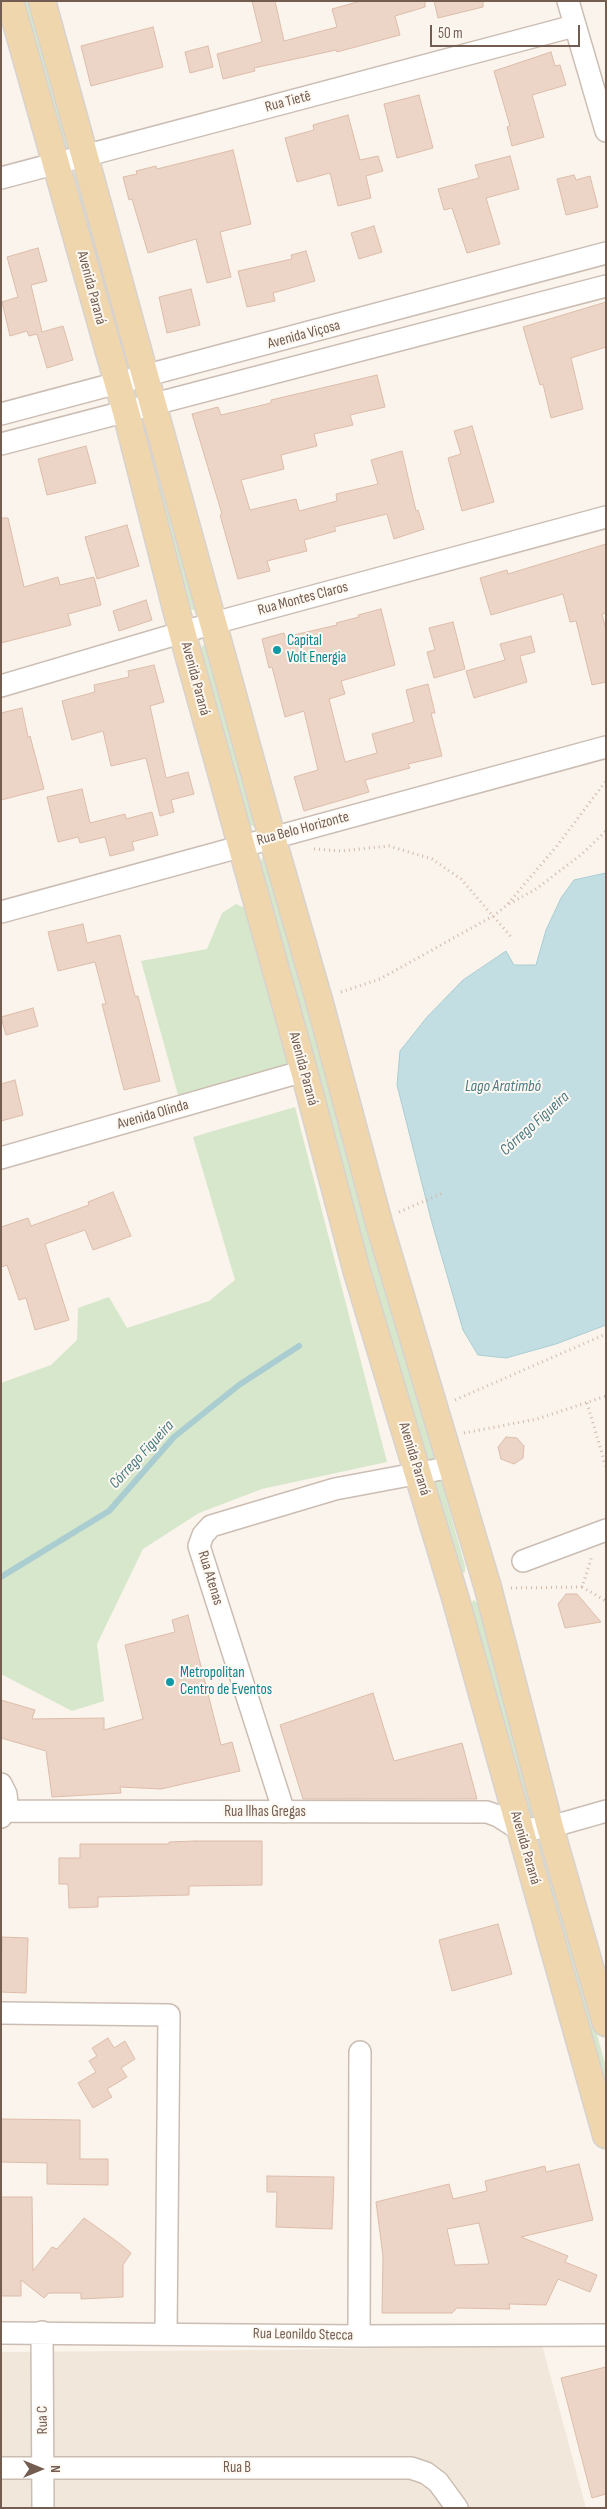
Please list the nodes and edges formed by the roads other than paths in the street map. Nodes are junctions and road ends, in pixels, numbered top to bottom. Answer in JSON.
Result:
{"nodes":[{"id":1,"x":10,"y":1,"type":"edge"},
{"id":2,"x":42,"y":1,"type":"edge"},
{"id":3,"x":568,"y":1,"type":"edge"},
{"id":4,"x":574,"y":26,"type":"junction"},
{"id":5,"x":606,"y":131,"type":"edge"},
{"id":6,"x":85,"y":155,"type":"junction"},
{"id":7,"x":57,"y":163,"type":"junction"},
{"id":8,"x":1,"y":178,"type":"edge"},
{"id":9,"x":606,"y":253,"type":"edge"},
{"id":10,"x":606,"y":286,"type":"edge"},
{"id":11,"x":145,"y":378,"type":"junction"},
{"id":12,"x":117,"y":385,"type":"junction"},
{"id":13,"x":153,"y":405,"type":"junction"},
{"id":14,"x":126,"y":412,"type":"junction"},
{"id":15,"x":1,"y":414,"type":"edge"},
{"id":16,"x":1,"y":444,"type":"edge"},
{"id":17,"x":606,"y":517,"type":"edge"},
{"id":18,"x":214,"y":623,"type":"junction"},
{"id":19,"x":182,"y":632,"type":"junction"},
{"id":20,"x":1,"y":686,"type":"edge"},
{"id":21,"x":606,"y":747,"type":"edge"},
{"id":22,"x":284,"y":834,"type":"junction"},
{"id":23,"x":242,"y":846,"type":"junction"},
{"id":24,"x":1,"y":912,"type":"edge"},
{"id":25,"x":304,"y":1071,"type":"junction"},
{"id":26,"x":1,"y":1158,"type":"edge"},
{"id":27,"x":452,"y":1467,"type":"junction"},
{"id":28,"x":419,"y":1474,"type":"junction"},
{"id":29,"x":603,"y":1531,"type":"edge"},
{"id":30,"x":523,"y":1561,"type":"dead end"},
{"id":31,"x":1,"y":1784,"type":"edge"},
{"id":32,"x":606,"y":1811,"type":"edge"},
{"id":33,"x":284,"y":1812,"type":"junction"},
{"id":34,"x":3,"y":1814,"type":"edge"},
{"id":35,"x":550,"y":1826,"type":"junction"},
{"id":36,"x":520,"y":1830,"type":"junction"},
{"id":37,"x":1,"y":2013,"type":"edge"},
{"id":38,"x":606,"y":2023,"type":"edge"},
{"id":39,"x":360,"y":2052,"type":"dead end"},
{"id":40,"x":606,"y":2135,"type":"edge"},
{"id":41,"x":42,"y":2332,"type":"junction"},
{"id":42,"x":1,"y":2333,"type":"edge"},
{"id":43,"x":166,"y":2334,"type":"junction"},
{"id":44,"x":606,"y":2335,"type":"edge"},
{"id":45,"x":358,"y":2336,"type":"junction"},
{"id":46,"x":1,"y":2468,"type":"edge"},
{"id":47,"x":43,"y":2468,"type":"junction"},
{"id":48,"x":43,"y":2508,"type":"edge"},
{"id":49,"x":456,"y":2508,"type":"edge"}],
"edges":[{"from":1,"to":7,"type":"main road","name":"Avenida Paraná"},
{"from":2,"to":6,"type":"main road","name":"Avenida Paraná"},
{"from":3,"to":4,"type":"street"},
{"from":4,"to":5,"type":"street"},
{"from":4,"to":6,"type":"street","name":"Rua Tietê"},
{"from":6,"to":7,"type":"street","name":"Rua Tietê"},
{"from":6,"to":11,"type":"main road","name":"Avenida Paraná"},
{"from":7,"to":8,"type":"street","name":"Rua Tietê"},
{"from":7,"to":12,"type":"main road","name":"Avenida Paraná"},
{"from":9,"to":11,"type":"street","name":"Avenida Viçosa"},
{"from":10,"to":13,"type":"street","name":"Avenida Viçosa"},
{"from":11,"to":12,"type":"street","name":"Avenida Viçosa"},
{"from":11,"to":13,"type":"main road","name":"Avenida Paraná"},
{"from":12,"to":14,"type":"main road","name":"Avenida Paraná"},
{"from":12,"to":15,"type":"street","name":"Avenida Viçosa"},
{"from":13,"to":14,"type":"street","name":"Avenida Viçosa"},
{"from":13,"to":18,"type":"main road","name":"Avenida Paraná"},
{"from":14,"to":16,"type":"street","name":"Avenida Viçosa"},
{"from":14,"to":19,"type":"main road","name":"Avenida Paraná"},
{"from":17,"to":18,"type":"street","name":"Rua Montes Claros"},
{"from":18,"to":19,"type":"street","name":"Rua Montes Claros"},
{"from":18,"to":22,"type":"main road","name":"Avenida Paraná"},
{"from":19,"to":20,"type":"street","name":"Rua Montes Claros"},
{"from":19,"to":23,"type":"main road","name":"Avenida Paraná"},
{"from":21,"to":22,"type":"street","name":"Rua Belo Horizonte"},
{"from":22,"to":23,"type":"street","name":"Rua Belo Horizonte"},
{"from":22,"to":27,"type":"main road","name":"Avenida Paraná"},
{"from":23,"to":24,"type":"street","name":"Rua Belo Horizonte"},
{"from":23,"to":25,"type":"main road","name":"Avenida Paraná"},
{"from":25,"to":26,"type":"street","name":"Avenida Olinda"},
{"from":25,"to":28,"type":"main road","name":"Avenida Paraná"},
{"from":27,"to":28,"type":"street","name":"Rua Atenas"},
{"from":27,"to":35,"type":"main road","name":"Avenida Paraná"},
{"from":28,"to":33,"type":"street","name":"Rua Atenas"},
{"from":28,"to":36,"type":"main road","name":"Avenida Paraná"},
{"from":29,"to":30,"type":"street"},
{"from":31,"to":34,"type":"street","name":"Rua Ilhas Gregas"},
{"from":32,"to":35,"type":"street"},
{"from":33,"to":34,"type":"street","name":"Rua Ilhas Gregas"},
{"from":33,"to":36,"type":"street","name":"Rua Ilhas Gregas"},
{"from":35,"to":36,"type":"street"},
{"from":35,"to":38,"type":"main road","name":"Avenida Paraná"},
{"from":36,"to":40,"type":"main road","name":"Avenida Paraná"},
{"from":37,"to":43,"type":"street"},
{"from":39,"to":45,"type":"street"},
{"from":41,"to":42,"type":"street","name":"Rua Leonildo Stecca"},
{"from":41,"to":43,"type":"street","name":"Rua Leonildo Stecca"},
{"from":41,"to":47,"type":"street","name":"Rua C"},
{"from":43,"to":45,"type":"street","name":"Rua Leonildo Stecca"},
{"from":44,"to":45,"type":"street","name":"Rua Leonildo Stecca"},
{"from":46,"to":47,"type":"street","name":"Rua B"},
{"from":47,"to":48,"type":"street","name":"Rua C"},
{"from":47,"to":49,"type":"street","name":"Rua B"}]}
